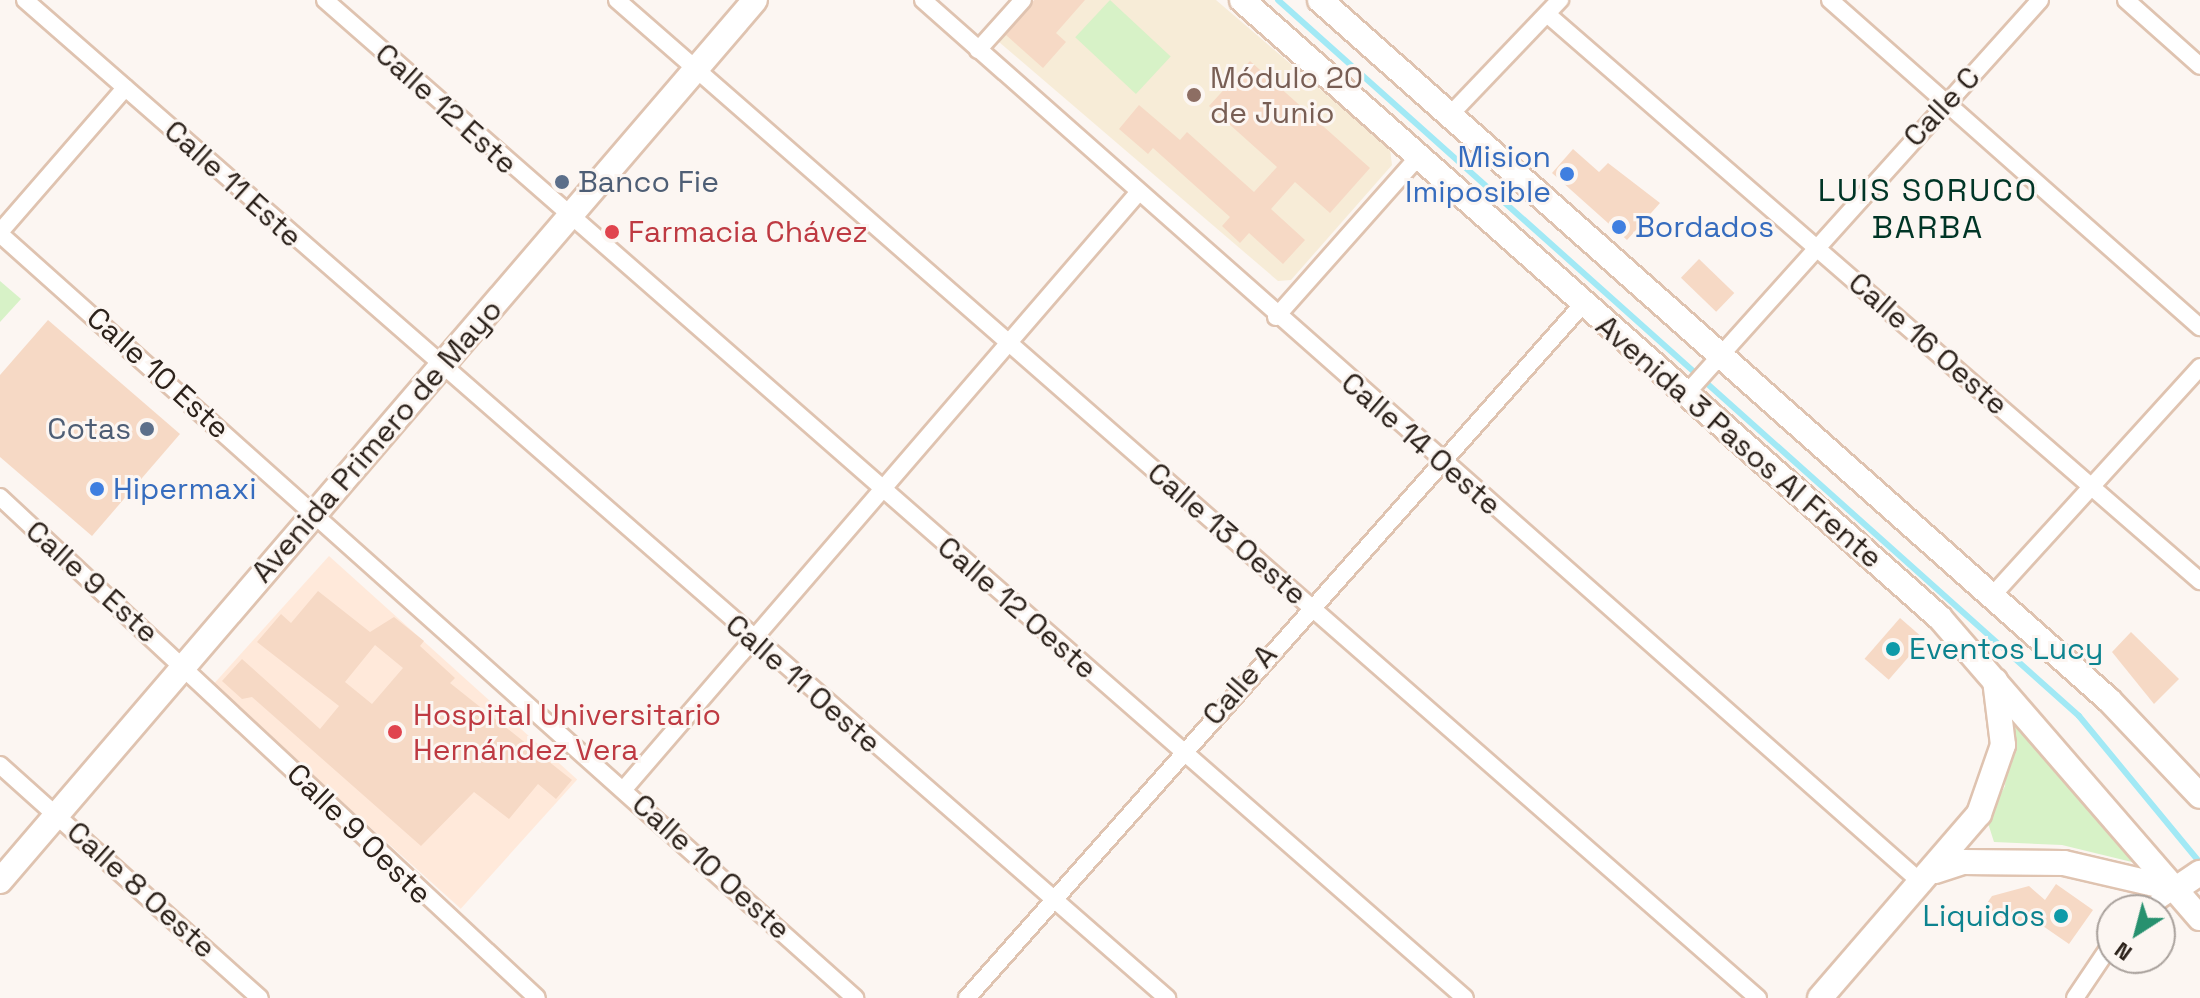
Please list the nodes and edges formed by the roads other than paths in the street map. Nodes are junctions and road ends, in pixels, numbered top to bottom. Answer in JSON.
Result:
{"nodes":[{"id":1,"x":25,"y":0,"type":"edge"},
{"id":2,"x":325,"y":0,"type":"edge"},
{"id":3,"x":617,"y":0,"type":"edge"},
{"id":4,"x":755,"y":0,"type":"edge"},
{"id":5,"x":923,"y":0,"type":"edge"},
{"id":6,"x":1023,"y":0,"type":"edge"},
{"id":7,"x":1242,"y":0,"type":"edge"},
{"id":8,"x":1320,"y":0,"type":"edge"},
{"id":9,"x":1560,"y":0,"type":"edge"},
{"id":10,"x":1830,"y":0,"type":"edge"},
{"id":11,"x":2040,"y":0,"type":"edge"},
{"id":12,"x":2126,"y":0,"type":"edge"},
{"id":13,"x":1547,"y":14,"type":"junction"},
{"id":14,"x":978,"y":50,"type":"junction"},
{"id":15,"x":2200,"y":66,"type":"edge"},
{"id":16,"x":695,"y":70,"type":"junction"},
{"id":17,"x":125,"y":88,"type":"junction"},
{"id":18,"x":1945,"y":104,"type":"junction"},
{"id":19,"x":1449,"y":116,"type":"junction"},
{"id":20,"x":1417,"y":158,"type":"junction"},
{"id":21,"x":1137,"y":194,"type":"junction"},
{"id":22,"x":568,"y":218,"type":"junction"},
{"id":23,"x":0,"y":233,"type":"edge"},
{"id":24,"x":1814,"y":245,"type":"junction"},
{"id":25,"x":1582,"y":305,"type":"junction"},
{"id":26,"x":1276,"y":317,"type":"junction"},
{"id":27,"x":2200,"y":327,"type":"edge"},
{"id":28,"x":1009,"y":343,"type":"junction"},
{"id":29,"x":440,"y":367,"type":"junction"},
{"id":30,"x":2200,"y":367,"type":"edge"},
{"id":31,"x":1700,"y":375,"type":"junction"},
{"id":32,"x":1439,"y":460,"type":"junction"},
{"id":33,"x":2092,"y":488,"type":"junction"},
{"id":34,"x":881,"y":491,"type":"junction"},
{"id":35,"x":0,"y":497,"type":"edge"},
{"id":36,"x":316,"y":513,"type":"junction"},
{"id":37,"x":2200,"y":581,"type":"edge"},
{"id":38,"x":1991,"y":597,"type":"junction"},
{"id":39,"x":1309,"y":606,"type":"junction"},
{"id":40,"x":752,"y":641,"type":"junction"},
{"id":41,"x":185,"y":666,"type":"junction"},
{"id":42,"x":1993,"y":673,"type":"junction"},
{"id":43,"x":1181,"y":751,"type":"junction"},
{"id":44,"x":0,"y":765,"type":"edge"},
{"id":45,"x":624,"y":789,"type":"junction"},
{"id":46,"x":2200,"y":796,"type":"edge"},
{"id":47,"x":57,"y":815,"type":"junction"},
{"id":48,"x":1929,"y":877,"type":"junction"},
{"id":49,"x":2189,"y":880,"type":"edge"},
{"id":50,"x":0,"y":881,"type":"edge"},
{"id":51,"x":2169,"y":894,"type":"edge"},
{"id":52,"x":1050,"y":897,"type":"junction"},
{"id":53,"x":2200,"y":918,"type":"edge"},
{"id":54,"x":2096,"y":967,"type":"edge"},
{"id":55,"x":260,"y":998,"type":"edge"},
{"id":56,"x":537,"y":998,"type":"edge"},
{"id":57,"x":855,"y":998,"type":"edge"},
{"id":58,"x":967,"y":998,"type":"edge"},
{"id":59,"x":1167,"y":998,"type":"edge"},
{"id":60,"x":1465,"y":998,"type":"edge"},
{"id":61,"x":1758,"y":998,"type":"edge"},
{"id":62,"x":1820,"y":998,"type":"edge"},
{"id":63,"x":2075,"y":998,"type":"edge"}],
"edges":[{"from":1,"to":17,"type":"street","name":"Calle 11 Este"},
{"from":2,"to":22,"type":"street","name":"Calle 12 Este"},
{"from":3,"to":16,"type":"street","name":"Calle 13 Oeste"},
{"from":4,"to":16,"type":"main road","name":"Avenida Primero de Mayo"},
{"from":5,"to":14,"type":"street","name":"Calle 14 Oeste"},
{"from":6,"to":14,"type":"street"},
{"from":7,"to":20,"type":"main road","name":"Avenida 3 Pasos Al Frente"},
{"from":8,"to":19,"type":"main road","name":"Avenida 3 Pasos Al Frente"},
{"from":9,"to":13,"type":"street"},
{"from":10,"to":18,"type":"street"},
{"from":11,"to":18,"type":"street","name":"Calle C"},
{"from":12,"to":15,"type":"street"},
{"from":13,"to":19,"type":"street"},
{"from":13,"to":24,"type":"street","name":"Calle 16 Oeste"},
{"from":14,"to":21,"type":"street","name":"Calle 14 Oeste"},
{"from":16,"to":22,"type":"main road","name":"Avenida Primero de Mayo"},
{"from":16,"to":28,"type":"street","name":"Calle 13 Oeste"},
{"from":17,"to":23,"type":"street"},
{"from":17,"to":29,"type":"street","name":"Calle 11 Este"},
{"from":18,"to":24,"type":"street","name":"Calle C"},
{"from":18,"to":27,"type":"street"},
{"from":19,"to":31,"type":"main road","name":"Avenida 3 Pasos Al Frente"},
{"from":20,"to":25,"type":"main road","name":"Avenida 3 Pasos Al Frente"},
{"from":20,"to":26,"type":"street"},
{"from":21,"to":26,"type":"street","name":"Calle 14 Oeste"},
{"from":21,"to":28,"type":"street"},
{"from":22,"to":29,"type":"main road","name":"Avenida Primero de Mayo"},
{"from":22,"to":34,"type":"street","name":"Calle 12 Oeste"},
{"from":23,"to":36,"type":"street","name":"Calle 10 Este"},
{"from":24,"to":31,"type":"street","name":"Calle C"},
{"from":24,"to":33,"type":"street","name":"Calle 16 Oeste"},
{"from":25,"to":31,"type":"main road","name":"Avenida 3 Pasos Al Frente"},
{"from":25,"to":32,"type":"street","name":"Calle A"},
{"from":26,"to":32,"type":"street","name":"Calle 14 Oeste"},
{"from":28,"to":34,"type":"street"},
{"from":28,"to":39,"type":"street","name":"Calle 13 Oeste"},
{"from":29,"to":36,"type":"main road","name":"Avenida Primero de Mayo"},
{"from":29,"to":40,"type":"street","name":"Calle 11 Oeste"},
{"from":30,"to":33,"type":"street"},
{"from":31,"to":38,"type":"main road","name":"Avenida 3 Pasos Al Frente"},
{"from":31,"to":42,"type":"main road","name":"Avenida 3 Pasos Al Frente"},
{"from":32,"to":39,"type":"street","name":"Calle A"},
{"from":32,"to":48,"type":"street","name":"Calle 14 Oeste"},
{"from":33,"to":37,"type":"street","name":"Calle 16 Oeste"},
{"from":33,"to":38,"type":"street"},
{"from":34,"to":40,"type":"street"},
{"from":34,"to":43,"type":"street","name":"Calle 12 Oeste"},
{"from":35,"to":41,"type":"street","name":"Calle 9 Este"},
{"from":36,"to":41,"type":"main road","name":"Avenida Primero de Mayo"},
{"from":36,"to":45,"type":"street","name":"Calle 10 Oeste"},
{"from":38,"to":46,"type":"main road","name":"Avenida 3 Pasos Al Frente"},
{"from":39,"to":43,"type":"street","name":"Calle A"},
{"from":39,"to":61,"type":"street","name":"Calle 13 Oeste"},
{"from":40,"to":45,"type":"street"},
{"from":40,"to":52,"type":"street","name":"Calle 11 Oeste"},
{"from":41,"to":47,"type":"main road","name":"Avenida Primero de Mayo"},
{"from":41,"to":56,"type":"street","name":"Calle 9 Oeste"},
{"from":42,"to":48,"type":"main road"},
{"from":42,"to":49,"type":"main road","name":"Avenida 3 Pasos Al Frente"},
{"from":43,"to":52,"type":"street","name":"Calle A"},
{"from":43,"to":60,"type":"street","name":"Calle 12 Oeste"},
{"from":44,"to":47,"type":"street","name":"Calle 8 Oeste"},
{"from":45,"to":57,"type":"street","name":"Calle 10 Oeste"},
{"from":47,"to":50,"type":"main road","name":"Avenida Primero de Mayo"},
{"from":47,"to":55,"type":"street","name":"Calle 8 Oeste"},
{"from":48,"to":49,"type":"main road"},
{"from":48,"to":62,"type":"main road"},
{"from":49,"to":51,"type":"street"},
{"from":49,"to":53,"type":"main road","name":"Avenida 3 Pasos Al Frente"},
{"from":52,"to":58,"type":"street","name":"Calle A"},
{"from":52,"to":59,"type":"street","name":"Calle 11 Oeste"},
{"from":54,"to":63,"type":"street"}]}
